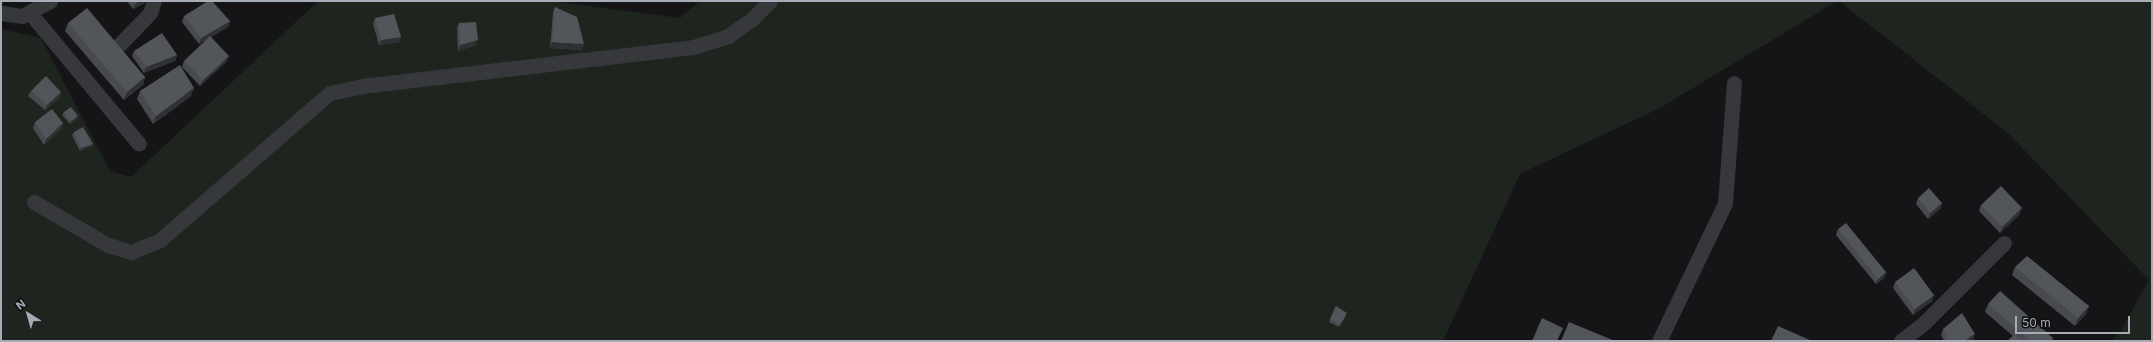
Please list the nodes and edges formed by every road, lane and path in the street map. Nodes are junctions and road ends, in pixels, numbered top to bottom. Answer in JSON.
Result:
{"nodes":[{"id":1,"x":50,"y":1,"type":"edge"},
{"id":2,"x":154,"y":1,"type":"edge"},
{"id":3,"x":770,"y":1,"type":"edge"},
{"id":4,"x":1,"y":13,"type":"edge"},
{"id":5,"x":30,"y":13,"type":"junction"},
{"id":6,"x":120,"y":44,"type":"dead end"},
{"id":7,"x":1734,"y":83,"type":"dead end"},
{"id":8,"x":139,"y":144,"type":"dead end"},
{"id":9,"x":34,"y":202,"type":"dead end"},
{"id":10,"x":2004,"y":243,"type":"dead end"},
{"id":11,"x":1659,"y":341,"type":"edge"},
{"id":12,"x":1900,"y":341,"type":"edge"}],
"edges":[{"from":1,"to":5,"type":"street"},
{"from":2,"to":6,"type":"street"},
{"from":3,"to":9,"type":"street"},
{"from":4,"to":5,"type":"street"},
{"from":5,"to":8,"type":"street"},
{"from":7,"to":11,"type":"street"},
{"from":10,"to":12,"type":"street"}]}
